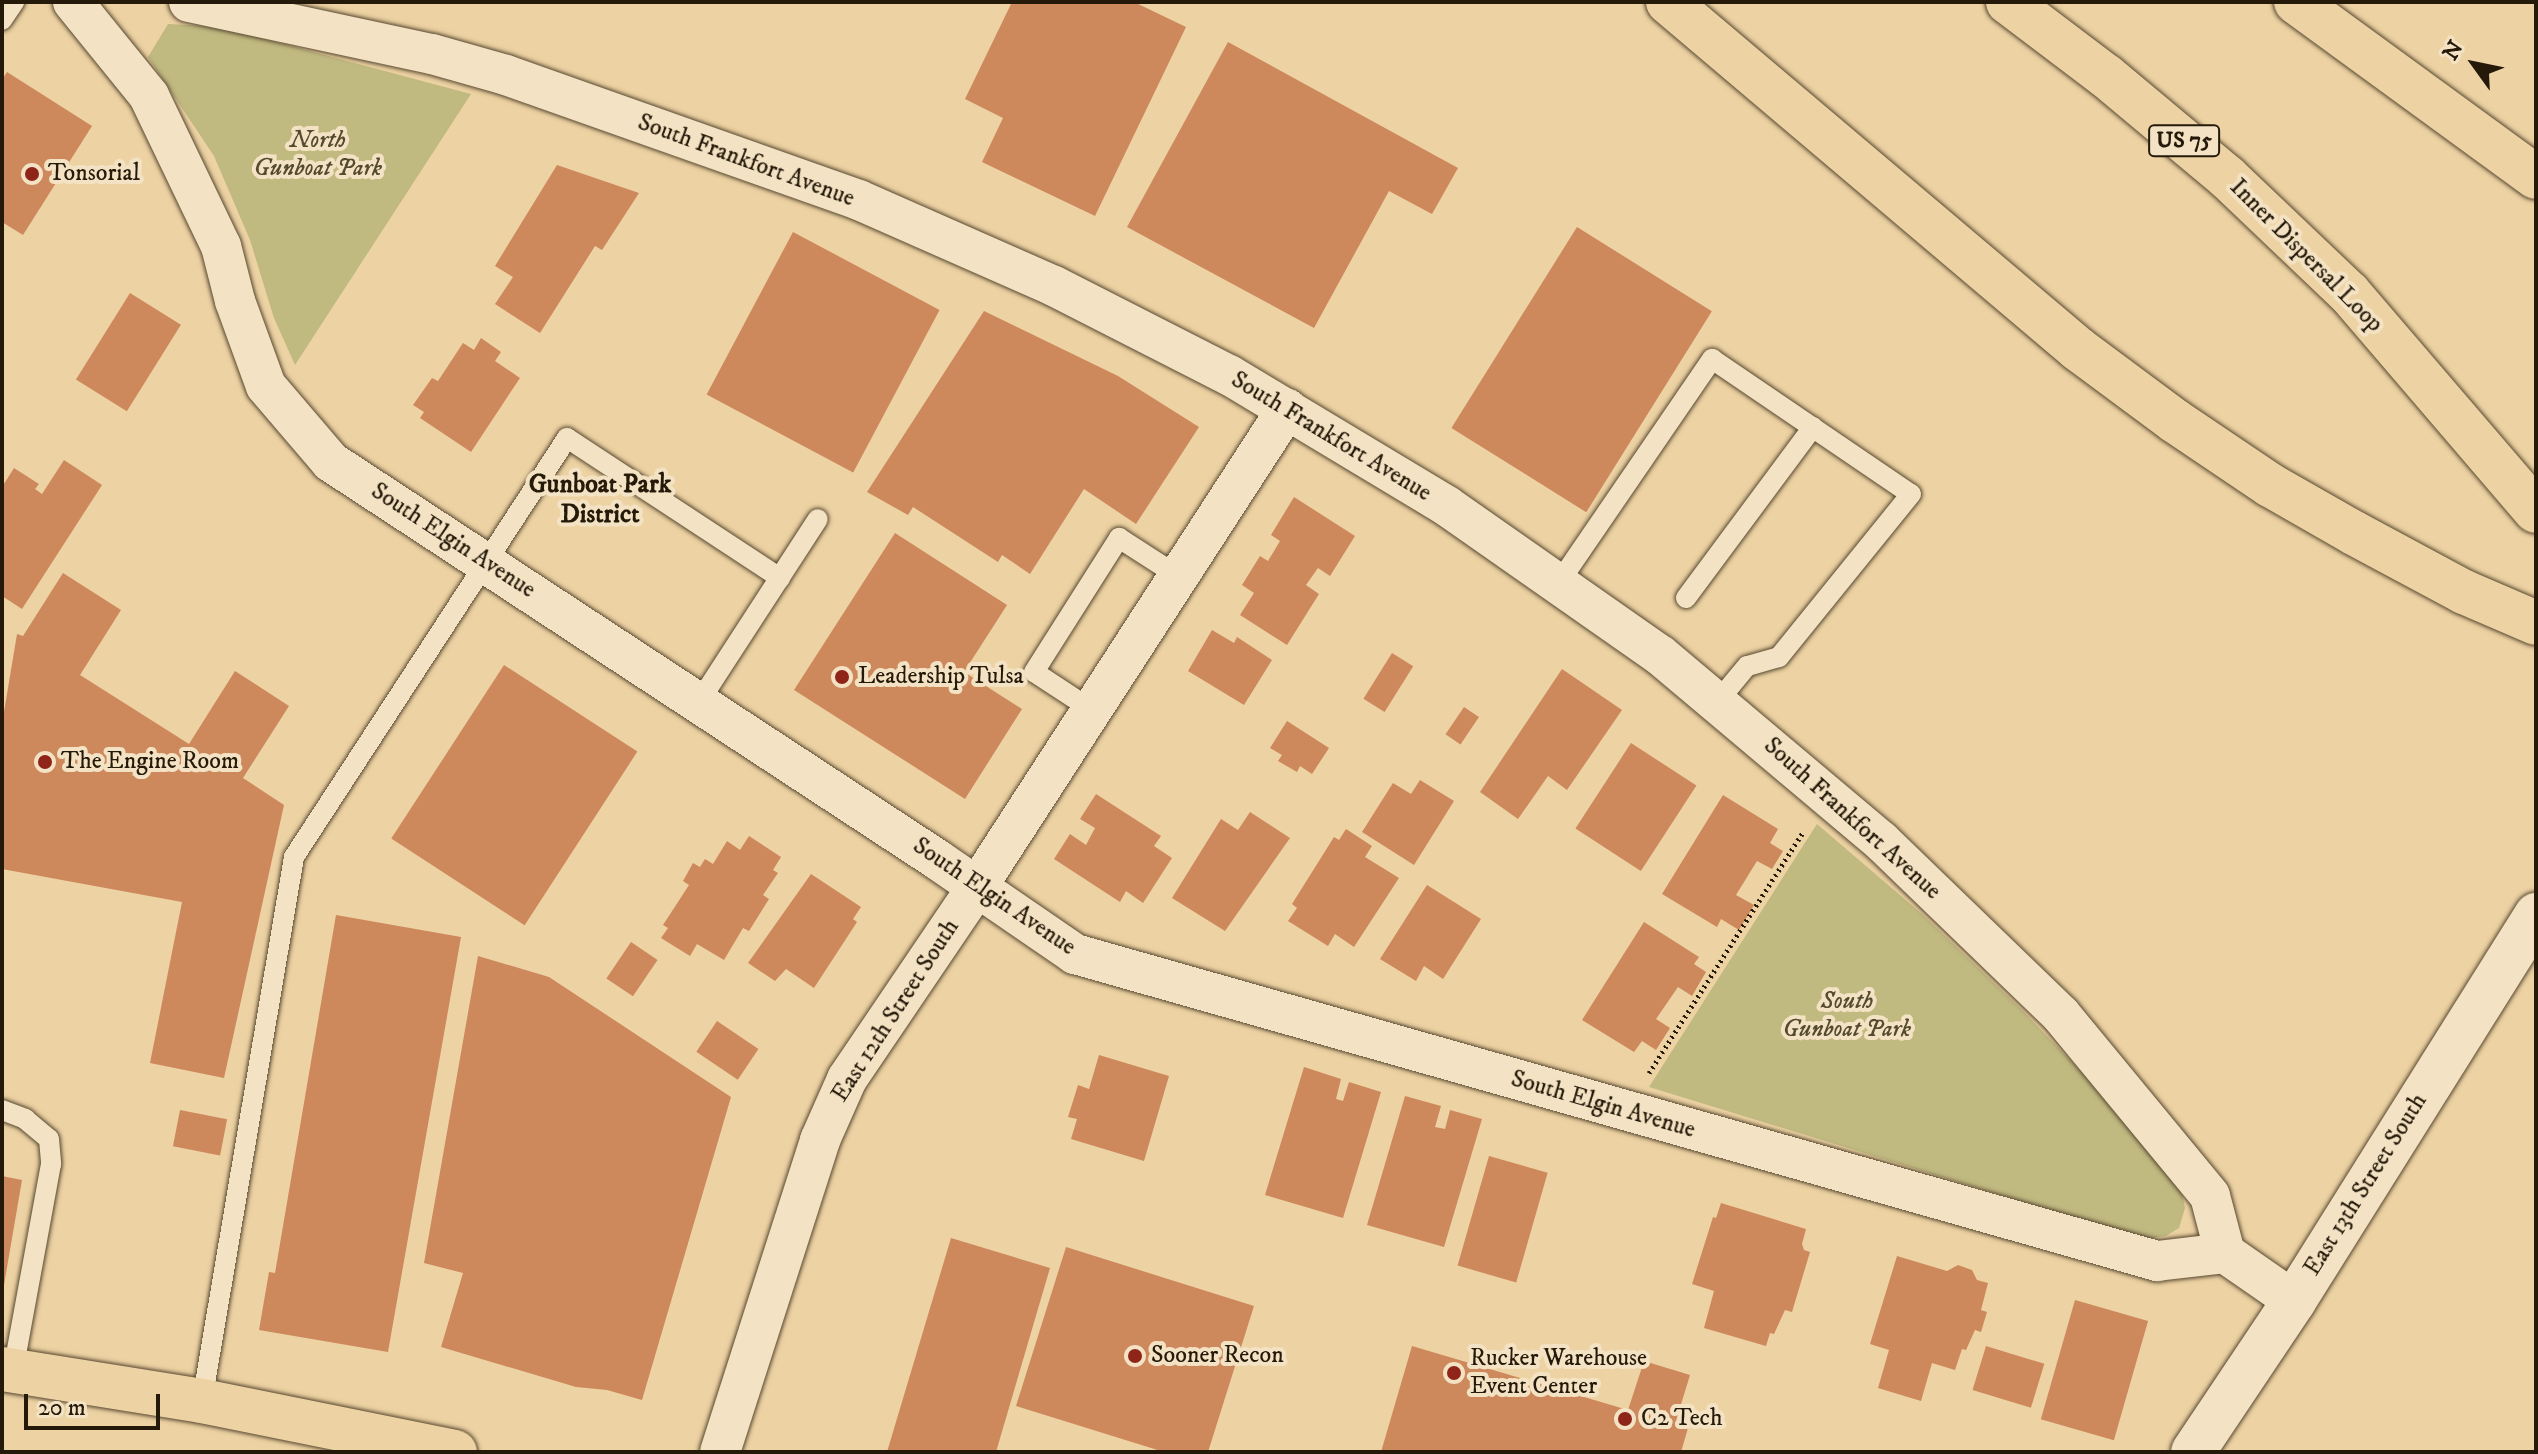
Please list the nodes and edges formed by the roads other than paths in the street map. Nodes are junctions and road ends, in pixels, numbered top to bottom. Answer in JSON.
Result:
{"nodes":[{"id":1,"x":14,"y":2,"type":"edge"},
{"id":2,"x":73,"y":2,"type":"edge"},
{"id":3,"x":189,"y":2,"type":"edge"},
{"id":4,"x":1668,"y":2,"type":"edge"},
{"id":5,"x":2008,"y":2,"type":"edge"},
{"id":6,"x":2296,"y":2,"type":"edge"},
{"id":7,"x":2,"y":20,"type":"edge"},
{"id":8,"x":2536,"y":177,"type":"edge"},
{"id":9,"x":1287,"y":409,"type":"junction"},
{"id":10,"x":1813,"y":427,"type":"junction"},
{"id":11,"x":2530,"y":503,"type":"edge"},
{"id":12,"x":818,"y":519,"type":"dead end"},
{"id":13,"x":487,"y":562,"type":"junction"},
{"id":14,"x":1178,"y":576,"type":"junction"},
{"id":15,"x":780,"y":578,"type":"junction"},
{"id":16,"x":1558,"y":584,"type":"junction"},
{"id":17,"x":1686,"y":598,"type":"dead end"},
{"id":18,"x":2536,"y":623,"type":"edge"},
{"id":19,"x":1718,"y":701,"type":"junction"},
{"id":20,"x":699,"y":702,"type":"junction"},
{"id":21,"x":1092,"y":710,"type":"junction"},
{"id":22,"x":977,"y":887,"type":"junction"},
{"id":23,"x":2536,"y":915,"type":"edge"},
{"id":24,"x":2,"y":1110,"type":"edge"},
{"id":25,"x":2225,"y":1253,"type":"junction"},
{"id":26,"x":2294,"y":1301,"type":"junction"},
{"id":27,"x":8,"y":1370,"type":"edge"},
{"id":28,"x":202,"y":1401,"type":"junction"},
{"id":29,"x":455,"y":1452,"type":"edge"},
{"id":30,"x":720,"y":1452,"type":"edge"},
{"id":31,"x":2193,"y":1452,"type":"edge"}],
"edges":[{"from":1,"to":7,"type":"lane"},
{"from":2,"to":13,"type":"street","name":"South Elgin Avenue"},
{"from":3,"to":9,"type":"street","name":"South Frankfort Avenue"},
{"from":4,"to":18,"type":"main road"},
{"from":5,"to":11,"type":"main road","name":"Inner Dispersal Loop","number":"US 75"},
{"from":6,"to":8,"type":"main road"},
{"from":9,"to":14,"type":"street","name":"East 12th Street South"},
{"from":9,"to":16,"type":"street","name":"South Frankfort Avenue"},
{"from":10,"to":16,"type":"lane"},
{"from":10,"to":17,"type":"lane"},
{"from":10,"to":19,"type":"lane"},
{"from":12,"to":15,"type":"lane"},
{"from":13,"to":15,"type":"lane"},
{"from":13,"to":20,"type":"street","name":"South Elgin Avenue"},
{"from":13,"to":28,"type":"lane"},
{"from":14,"to":21,"type":"street","name":"East 12th Street South"},
{"from":14,"to":21,"type":"lane"},
{"from":15,"to":20,"type":"lane"},
{"from":16,"to":19,"type":"street","name":"South Frankfort Avenue"},
{"from":19,"to":25,"type":"street","name":"South Frankfort Avenue"},
{"from":20,"to":22,"type":"street","name":"South Elgin Avenue"},
{"from":21,"to":22,"type":"street","name":"East 12th Street South"},
{"from":22,"to":25,"type":"street","name":"South Elgin Avenue"},
{"from":22,"to":30,"type":"street","name":"East 12th Street South"},
{"from":23,"to":26,"type":"street","name":"East 13th Street South"},
{"from":24,"to":27,"type":"lane"},
{"from":25,"to":26,"type":"street"},
{"from":26,"to":31,"type":"street","name":"East 13th Street South"},
{"from":27,"to":28,"type":"main road"},
{"from":28,"to":29,"type":"main road"}]}
